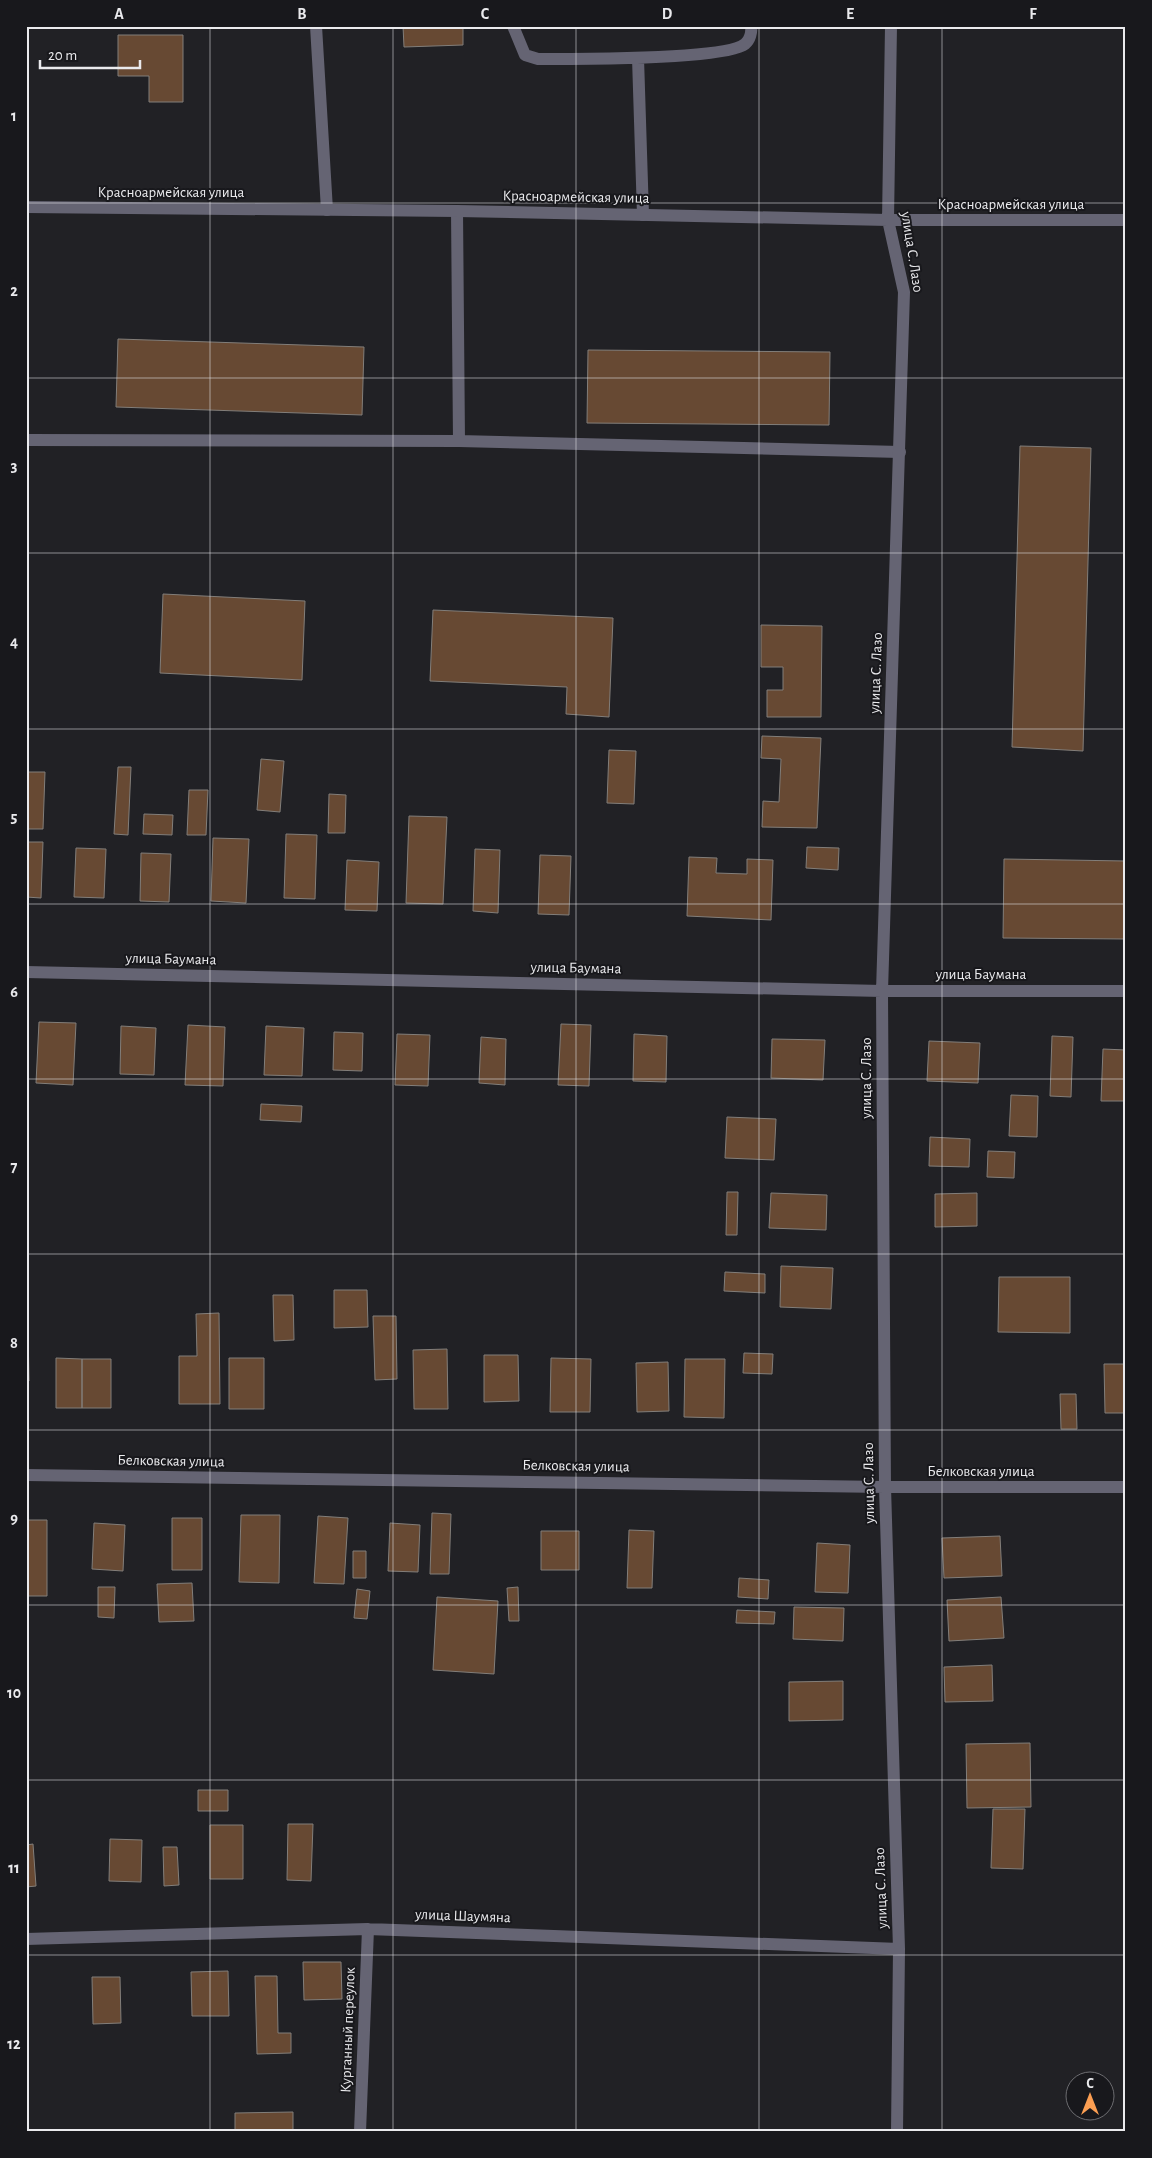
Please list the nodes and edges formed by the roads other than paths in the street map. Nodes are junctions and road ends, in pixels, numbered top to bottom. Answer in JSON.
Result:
{"nodes":[{"id":1,"x":316,"y":26,"type":"edge"},
{"id":2,"x":513,"y":26,"type":"edge"},
{"id":3,"x":751,"y":26,"type":"edge"},
{"id":4,"x":891,"y":26,"type":"edge"},
{"id":5,"x":638,"y":58,"type":"junction"},
{"id":6,"x":26,"y":207,"type":"edge"},
{"id":7,"x":327,"y":210,"type":"junction"},
{"id":8,"x":457,"y":211,"type":"junction"},
{"id":9,"x":643,"y":214,"type":"junction"},
{"id":10,"x":888,"y":220,"type":"junction"},
{"id":11,"x":1126,"y":220,"type":"edge"},
{"id":12,"x":26,"y":440,"type":"edge"},
{"id":13,"x":459,"y":441,"type":"junction"},
{"id":14,"x":900,"y":452,"type":"junction"},
{"id":15,"x":26,"y":972,"type":"edge"},
{"id":16,"x":882,"y":991,"type":"junction"},
{"id":17,"x":1126,"y":991,"type":"edge"},
{"id":18,"x":26,"y":1475,"type":"edge"},
{"id":19,"x":885,"y":1487,"type":"junction"},
{"id":20,"x":1126,"y":1487,"type":"edge"},
{"id":21,"x":368,"y":1929,"type":"junction"},
{"id":22,"x":26,"y":1939,"type":"edge"},
{"id":23,"x":899,"y":1949,"type":"junction"},
{"id":24,"x":360,"y":2132,"type":"edge"},
{"id":25,"x":897,"y":2132,"type":"edge"}],
"edges":[{"from":1,"to":7,"type":"street"},
{"from":2,"to":5,"type":"street"},
{"from":3,"to":5,"type":"street"},
{"from":4,"to":10,"type":"street","name":"улица С. Лазо"},
{"from":5,"to":9,"type":"street"},
{"from":6,"to":7,"type":"street","name":"Красноармейская улица"},
{"from":7,"to":8,"type":"street","name":"Красноармейская улица"},
{"from":8,"to":9,"type":"street","name":"Красноармейская улица"},
{"from":8,"to":13,"type":"street"},
{"from":9,"to":10,"type":"street","name":"Красноармейская улица"},
{"from":10,"to":11,"type":"street","name":"Красноармейская улица"},
{"from":10,"to":14,"type":"street","name":"улица С. Лазо"},
{"from":12,"to":13,"type":"street"},
{"from":13,"to":14,"type":"street"},
{"from":14,"to":16,"type":"street","name":"улица С. Лазо"},
{"from":15,"to":16,"type":"street","name":"улица Баумана"},
{"from":16,"to":17,"type":"street","name":"улица Баумана"},
{"from":16,"to":19,"type":"street","name":"улица С. Лазо"},
{"from":18,"to":19,"type":"street","name":"Белковская улица"},
{"from":19,"to":20,"type":"street","name":"Белковская улица"},
{"from":19,"to":23,"type":"street","name":"улица С. Лазо"},
{"from":21,"to":22,"type":"street","name":"улица Шаумяна"},
{"from":21,"to":23,"type":"street","name":"улица Шаумяна"},
{"from":21,"to":24,"type":"street","name":"Курганный переулок"},
{"from":23,"to":25,"type":"street","name":"улица С. Лазо"}]}
